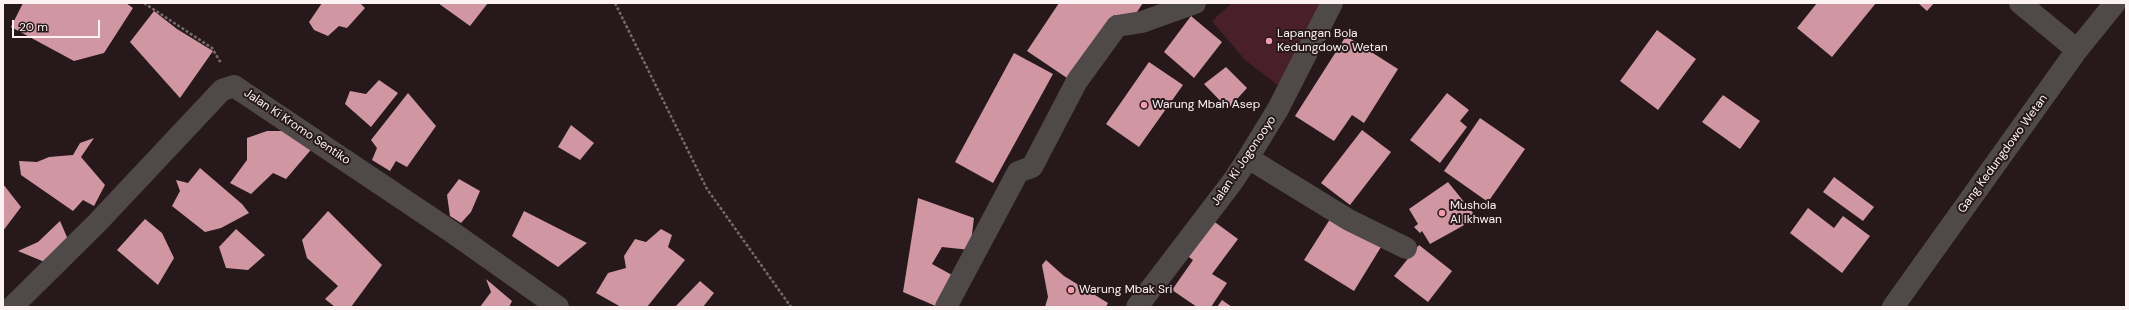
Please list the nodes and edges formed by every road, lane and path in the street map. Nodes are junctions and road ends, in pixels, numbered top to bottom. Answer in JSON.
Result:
{"nodes":[{"id":1,"x":144,"y":3,"type":"edge"},
{"id":2,"x":616,"y":3,"type":"edge"},
{"id":3,"x":1195,"y":3,"type":"edge"},
{"id":4,"x":1332,"y":3,"type":"edge"},
{"id":5,"x":2020,"y":3,"type":"edge"},
{"id":6,"x":2115,"y":3,"type":"edge"},
{"id":7,"x":2077,"y":50,"type":"junction"},
{"id":8,"x":234,"y":86,"type":"junction"},
{"id":9,"x":1248,"y":158,"type":"junction"},
{"id":10,"x":1406,"y":248,"type":"dead end"},
{"id":11,"x":12,"y":307,"type":"edge"},
{"id":12,"x":558,"y":307,"type":"edge"},
{"id":13,"x":791,"y":307,"type":"edge"},
{"id":14,"x":946,"y":307,"type":"edge"},
{"id":15,"x":1137,"y":307,"type":"edge"},
{"id":16,"x":1893,"y":307,"type":"edge"}],
"edges":[{"from":1,"to":8,"type":"path"},
{"from":2,"to":13,"type":"path"},
{"from":3,"to":14,"type":"street"},
{"from":4,"to":9,"type":"street","name":"Jalan Ki Jogonooyo"},
{"from":5,"to":7,"type":"street"},
{"from":6,"to":7,"type":"street","name":"Gang Kedungdowo Wetan"},
{"from":7,"to":16,"type":"street","name":"Gang Kedungdowo Wetan"},
{"from":8,"to":11,"type":"street","name":"Jalan Ki Kromo Sentiko"},
{"from":8,"to":12,"type":"street","name":"Jalan Ki Kromo Sentiko"},
{"from":9,"to":10,"type":"street"},
{"from":9,"to":15,"type":"street","name":"Jalan Ki Jogonooyo"}]}
